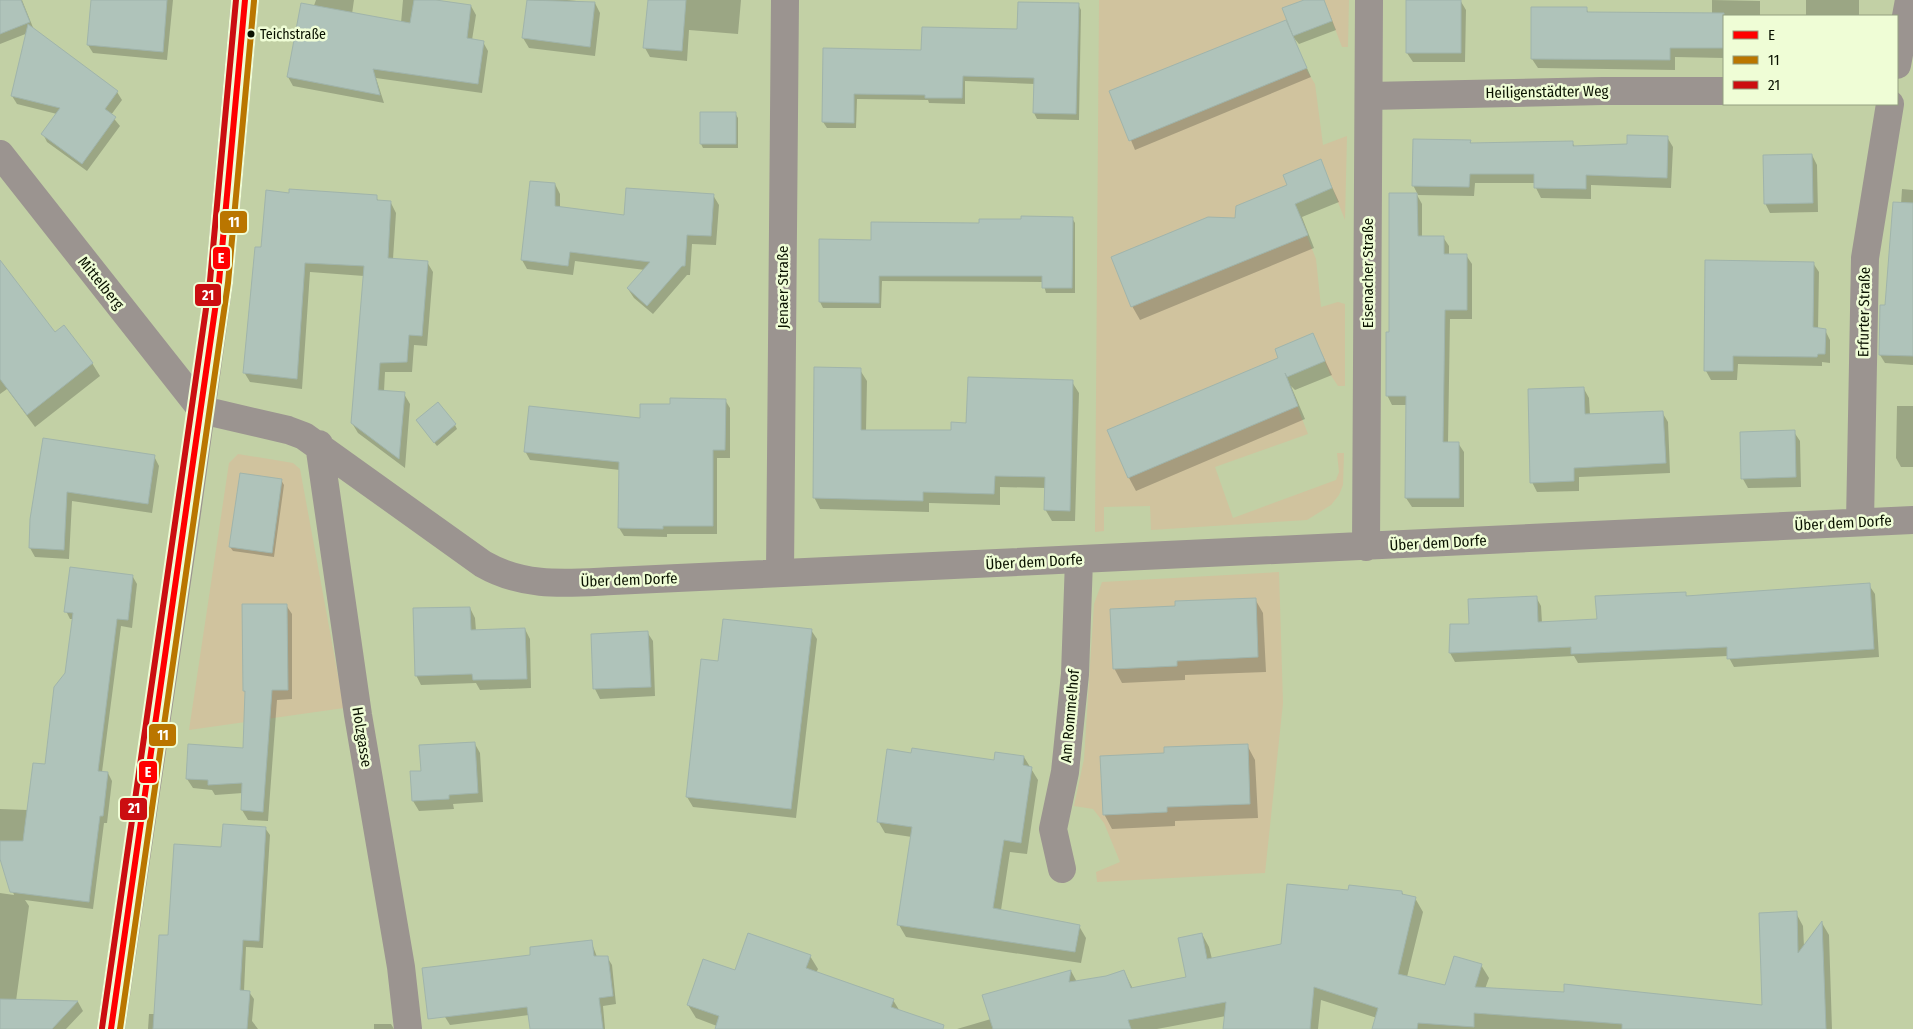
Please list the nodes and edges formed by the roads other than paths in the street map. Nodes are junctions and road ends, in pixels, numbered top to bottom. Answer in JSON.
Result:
{"nodes":[{"id":1,"x":245,"y":0,"type":"edge"},
{"id":2,"x":785,"y":0,"type":"edge"},
{"id":3,"x":1369,"y":0,"type":"edge"},
{"id":4,"x":1909,"y":0,"type":"edge"},
{"id":5,"x":1898,"y":60,"type":"edge"},
{"id":6,"x":1723,"y":91,"type":"edge"},
{"id":7,"x":1369,"y":96,"type":"junction"},
{"id":8,"x":1890,"y":105,"type":"edge"},
{"id":9,"x":0,"y":154,"type":"edge"},
{"id":10,"x":202,"y":410,"type":"junction"},
{"id":11,"x":319,"y":444,"type":"junction"},
{"id":12,"x":1913,"y":520,"type":"edge"},
{"id":13,"x":1860,"y":522,"type":"junction"},
{"id":14,"x":1366,"y":547,"type":"junction"},
{"id":15,"x":1079,"y":560,"type":"junction"},
{"id":16,"x":780,"y":573,"type":"junction"},
{"id":17,"x":1062,"y":869,"type":"dead end"},
{"id":18,"x":111,"y":1029,"type":"edge"},
{"id":19,"x":408,"y":1029,"type":"edge"}],
"edges":[{"from":1,"to":10,"type":"street"},
{"from":2,"to":16,"type":"street","name":"Jenaer Straße"},
{"from":3,"to":7,"type":"street","name":"Eisenacher Straße"},
{"from":4,"to":5,"type":"street"},
{"from":6,"to":7,"type":"street","name":"Heiligenstädter Weg"},
{"from":7,"to":14,"type":"street","name":"Eisenacher Straße"},
{"from":8,"to":13,"type":"street","name":"Erfurter Straße"},
{"from":9,"to":10,"type":"street","name":"Mittelberg"},
{"from":10,"to":11,"type":"street","name":"Über dem Dorfe"},
{"from":10,"to":18,"type":"street"},
{"from":11,"to":16,"type":"street","name":"Über dem Dorfe"},
{"from":11,"to":19,"type":"street","name":"Holzgasse"},
{"from":12,"to":13,"type":"street","name":"Über dem Dorfe"},
{"from":13,"to":14,"type":"street","name":"Über dem Dorfe"},
{"from":14,"to":15,"type":"street","name":"Über dem Dorfe"},
{"from":15,"to":16,"type":"street","name":"Über dem Dorfe"},
{"from":15,"to":17,"type":"street","name":"Am Rommelhof"}]}
